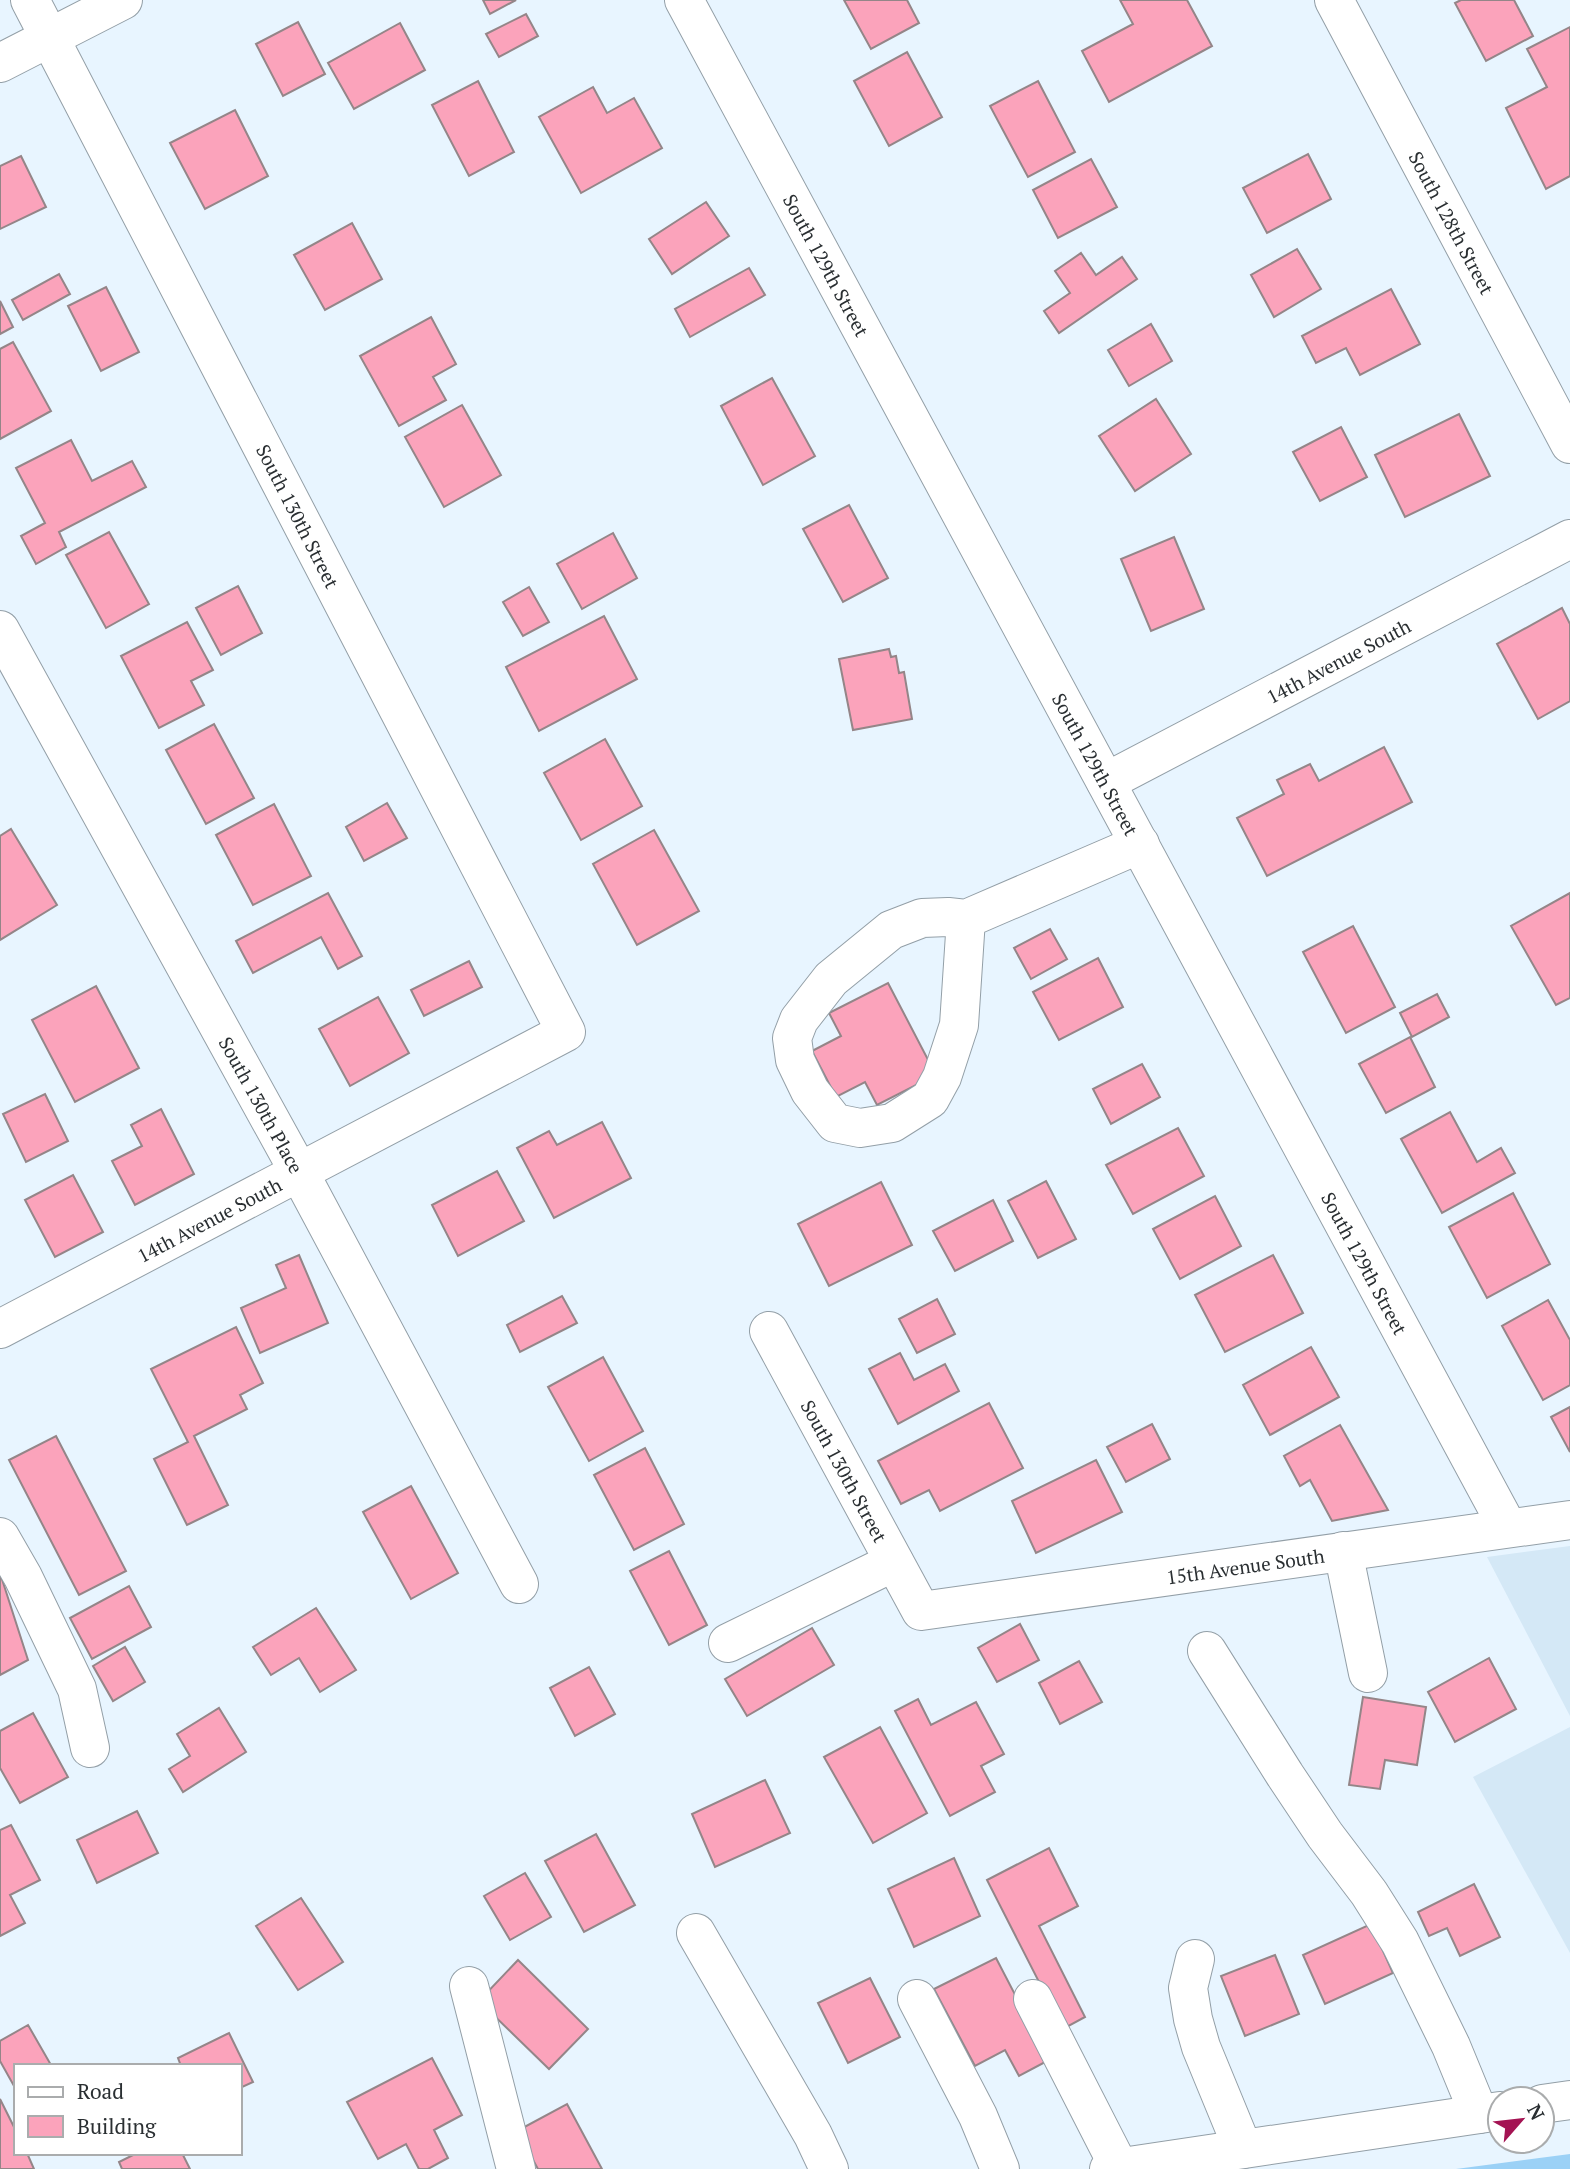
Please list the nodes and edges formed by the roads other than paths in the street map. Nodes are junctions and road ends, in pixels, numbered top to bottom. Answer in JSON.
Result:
{"nodes":[{"id":1,"x":30,"y":0,"type":"edge"},
{"id":2,"x":123,"y":0,"type":"edge"},
{"id":3,"x":684,"y":0,"type":"edge"},
{"id":4,"x":1334,"y":0,"type":"edge"},
{"id":5,"x":50,"y":38,"type":"junction"},
{"id":6,"x":0,"y":63,"type":"edge"},
{"id":7,"x":1570,"y":444,"type":"edge"},
{"id":8,"x":1570,"y":539,"type":"edge"},
{"id":9,"x":0,"y":630,"type":"edge"},
{"id":10,"x":1106,"y":782,"type":"junction"},
{"id":11,"x":1140,"y":844,"type":"junction"},
{"id":12,"x":966,"y":919,"type":"junction"},
{"id":13,"x":566,"y":1032,"type":"joint"},
{"id":14,"x":299,"y":1172,"type":"junction"},
{"id":15,"x":0,"y":1329,"type":"edge"},
{"id":16,"x":768,"y":1331,"type":"dead end"},
{"id":17,"x":1570,"y":1520,"type":"edge"},
{"id":18,"x":1508,"y":1528,"type":"junction"},
{"id":19,"x":0,"y":1537,"type":"edge"},
{"id":20,"x":1343,"y":1551,"type":"junction"},
{"id":21,"x":894,"y":1562,"type":"junction"},
{"id":22,"x":519,"y":1584,"type":"dead end"},
{"id":23,"x":921,"y":1611,"type":"joint"},
{"id":24,"x":728,"y":1643,"type":"dead end"},
{"id":25,"x":1207,"y":1651,"type":"dead end"},
{"id":26,"x":1368,"y":1674,"type":"dead end"},
{"id":27,"x":90,"y":1748,"type":"dead end"},
{"id":28,"x":696,"y":1933,"type":"dead end"},
{"id":29,"x":1195,"y":1959,"type":"dead end"},
{"id":30,"x":469,"y":1986,"type":"dead end"},
{"id":31,"x":917,"y":1998,"type":"dead end"},
{"id":32,"x":1033,"y":1999,"type":"dead end"},
{"id":33,"x":1486,"y":2107,"type":"edge"},
{"id":34,"x":1486,"y":2112,"type":"edge"},
{"id":35,"x":1243,"y":2149,"type":"junction"},
{"id":36,"x":1114,"y":2168,"type":"edge"},
{"id":37,"x":516,"y":2169,"type":"edge"},
{"id":38,"x":830,"y":2169,"type":"edge"},
{"id":39,"x":1000,"y":2169,"type":"edge"}],
"edges":[{"from":1,"to":5,"type":"street","name":"South 130th Street"},
{"from":2,"to":5,"type":"street"},
{"from":3,"to":10,"type":"street","name":"South 129th Street"},
{"from":4,"to":7,"type":"street","name":"South 128th Street"},
{"from":5,"to":6,"type":"street"},
{"from":5,"to":13,"type":"street","name":"South 130th Street"},
{"from":8,"to":10,"type":"street","name":"14th Avenue South"},
{"from":9,"to":14,"type":"street","name":"South 130th Place"},
{"from":10,"to":11,"type":"street","name":"South 129th Street"},
{"from":11,"to":12,"type":"street"},
{"from":11,"to":18,"type":"street","name":"South 129th Street"},
{"from":12,"to":12,"type":"street"},
{"from":13,"to":14,"type":"street","name":"14th Avenue South"},
{"from":14,"to":15,"type":"street","name":"14th Avenue South"},
{"from":14,"to":22,"type":"street","name":"South 130th Place"},
{"from":16,"to":21,"type":"street","name":"South 130th Street"},
{"from":17,"to":18,"type":"street","name":"15th Avenue South"},
{"from":18,"to":20,"type":"street","name":"15th Avenue South"},
{"from":19,"to":27,"type":"street"},
{"from":20,"to":23,"type":"street","name":"15th Avenue South"},
{"from":20,"to":26,"type":"street"},
{"from":21,"to":23,"type":"street","name":"South 130th Street"},
{"from":21,"to":24,"type":"street"},
{"from":25,"to":33,"type":"street"},
{"from":28,"to":38,"type":"street"},
{"from":29,"to":35,"type":"street"},
{"from":30,"to":37,"type":"street"},
{"from":31,"to":39,"type":"street"},
{"from":32,"to":36,"type":"street"},
{"from":34,"to":35,"type":"street"},
{"from":35,"to":36,"type":"street"}]}
